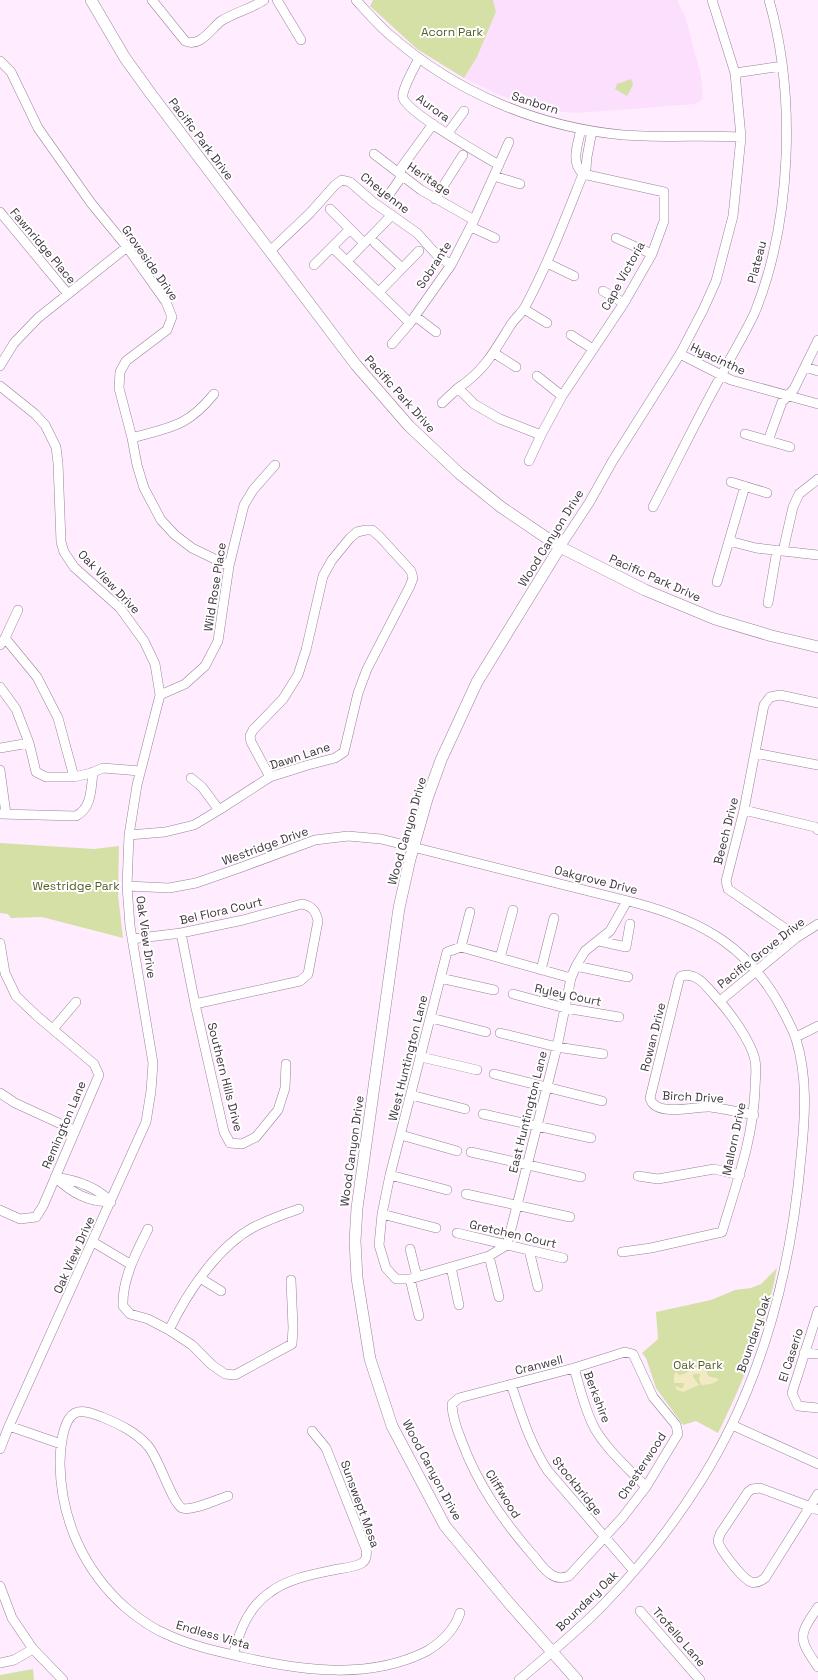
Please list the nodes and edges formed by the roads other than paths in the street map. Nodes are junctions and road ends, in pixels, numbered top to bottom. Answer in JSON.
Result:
{"nodes":[{"id":1,"x":91,"y":0,"type":"edge"},
{"id":2,"x":152,"y":0,"type":"edge"},
{"id":3,"x":264,"y":0,"type":"edge"},
{"id":4,"x":277,"y":0,"type":"edge"},
{"id":5,"x":356,"y":0,"type":"edge"},
{"id":6,"x":712,"y":0,"type":"edge"},
{"id":7,"x":769,"y":0,"type":"edge"},
{"id":8,"x":300,"y":40,"type":"dead end"},
{"id":9,"x":419,"y":58,"type":"junction"},
{"id":10,"x":0,"y":61,"type":"edge"},
{"id":11,"x":782,"y":66,"type":"junction"},
{"id":12,"x":735,"y":73,"type":"junction"},
{"id":13,"x":464,"y":111,"type":"dead end"},
{"id":14,"x":433,"y":124,"type":"junction"},
{"id":15,"x":581,"y":129,"type":"junction"},
{"id":16,"x":592,"y":131,"type":"junction"},
{"id":17,"x":448,"y":133,"type":"junction"},
{"id":18,"x":741,"y":137,"type":"junction"},
{"id":19,"x":509,"y":142,"type":"dead end"},
{"id":20,"x":374,"y":154,"type":"dead end"},
{"id":21,"x":463,"y":155,"type":"dead end"},
{"id":22,"x":499,"y":165,"type":"junction"},
{"id":23,"x":400,"y":174,"type":"junction"},
{"id":24,"x":583,"y":174,"type":"junction"},
{"id":25,"x":494,"y":176,"type":"junction"},
{"id":26,"x":520,"y":184,"type":"dead end"},
{"id":27,"x":388,"y":196,"type":"dead end"},
{"id":28,"x":435,"y":199,"type":"junction"},
{"id":29,"x":330,"y":209,"type":"dead end"},
{"id":30,"x":0,"y":212,"type":"edge"},
{"id":31,"x":392,"y":214,"type":"junction"},
{"id":32,"x":473,"y":224,"type":"junction"},
{"id":33,"x":350,"y":229,"type":"junction"},
{"id":34,"x":495,"y":238,"type":"dead end"},
{"id":35,"x":616,"y":238,"type":"dead end"},
{"id":36,"x":364,"y":243,"type":"junction"},
{"id":37,"x":375,"y":243,"type":"dead end"},
{"id":38,"x":127,"y":247,"type":"junction"},
{"id":39,"x":332,"y":247,"type":"junction"},
{"id":40,"x":419,"y":251,"type":"dead end"},
{"id":41,"x":270,"y":252,"type":"junction"},
{"id":42,"x":652,"y":254,"type":"junction"},
{"id":43,"x":347,"y":261,"type":"junction"},
{"id":44,"x":547,"y":264,"type":"junction"},
{"id":45,"x":314,"y":265,"type":"dead end"},
{"id":46,"x":451,"y":265,"type":"junction"},
{"id":47,"x":402,"y":268,"type":"junction"},
{"id":48,"x":574,"y":276,"type":"dead end"},
{"id":49,"x":603,"y":291,"type":"dead end"},
{"id":50,"x":379,"y":292,"type":"junction"},
{"id":51,"x":68,"y":294,"type":"junction"},
{"id":52,"x":624,"y":303,"type":"junction"},
{"id":53,"x":524,"y":309,"type":"junction"},
{"id":54,"x":413,"y":319,"type":"junction"},
{"id":55,"x":547,"y":323,"type":"dead end"},
{"id":56,"x":436,"y":332,"type":"dead end"},
{"id":57,"x":571,"y":335,"type":"dead end"},
{"id":58,"x":818,"y":340,"type":"edge"},
{"id":59,"x":392,"y":344,"type":"dead end"},
{"id":60,"x":593,"y":350,"type":"junction"},
{"id":61,"x":494,"y":353,"type":"junction"},
{"id":62,"x":680,"y":354,"type":"junction"},
{"id":63,"x":0,"y":366,"type":"edge"},
{"id":64,"x":516,"y":367,"type":"dead end"},
{"id":65,"x":805,"y":367,"type":"junction"},
{"id":66,"x":818,"y":371,"type":"edge"},
{"id":67,"x":721,"y":375,"type":"junction"},
{"id":68,"x":537,"y":376,"type":"dead end"},
{"id":69,"x":0,"y":386,"type":"edge"},
{"id":70,"x":458,"y":388,"type":"junction"},
{"id":71,"x":214,"y":394,"type":"dead end"},
{"id":72,"x":788,"y":395,"type":"junction"},
{"id":73,"x":562,"y":396,"type":"junction"},
{"id":74,"x":442,"y":403,"type":"dead end"},
{"id":75,"x":818,"y":404,"type":"edge"},
{"id":76,"x":745,"y":434,"type":"dead end"},
{"id":77,"x":540,"y":435,"type":"junction"},
{"id":78,"x":132,"y":438,"type":"junction"},
{"id":79,"x":768,"y":441,"type":"junction"},
{"id":80,"x":790,"y":447,"type":"dead end"},
{"id":81,"x":529,"y":461,"type":"dead end"},
{"id":82,"x":275,"y":465,"type":"dead end"},
{"id":83,"x":818,"y":479,"type":"edge"},
{"id":84,"x":731,"y":482,"type":"dead end"},
{"id":85,"x":745,"y":486,"type":"junction"},
{"id":86,"x":767,"y":493,"type":"dead end"},
{"id":87,"x":653,"y":507,"type":"dead end"},
{"id":88,"x":729,"y":541,"type":"junction"},
{"id":89,"x":560,"y":547,"type":"junction"},
{"id":90,"x":780,"y":550,"type":"junction"},
{"id":91,"x":818,"y":555,"type":"edge"},
{"id":92,"x":229,"y":566,"type":"junction"},
{"id":93,"x":718,"y":582,"type":"dead end"},
{"id":94,"x":768,"y":603,"type":"dead end"},
{"id":95,"x":18,"y":610,"type":"dead end"},
{"id":96,"x":3,"y":641,"type":"edge"},
{"id":97,"x":818,"y":647,"type":"edge"},
{"id":98,"x":0,"y":687,"type":"edge"},
{"id":99,"x":160,"y":695,"type":"junction"},
{"id":100,"x":817,"y":700,"type":"edge"},
{"id":101,"x":29,"y":743,"type":"junction"},
{"id":102,"x":0,"y":748,"type":"edge"},
{"id":103,"x":755,"y":753,"type":"junction"},
{"id":104,"x":818,"y":765,"type":"edge"},
{"id":105,"x":0,"y":770,"type":"edge"},
{"id":106,"x":140,"y":771,"type":"junction"},
{"id":107,"x":93,"y":772,"type":"junction"},
{"id":108,"x":74,"y":777,"type":"junction"},
{"id":109,"x":270,"y":777,"type":"junction"},
{"id":110,"x":191,"y":778,"type":"dead end"},
{"id":111,"x":219,"y":810,"type":"junction"},
{"id":112,"x":744,"y":810,"type":"junction"},
{"id":113,"x":3,"y":814,"type":"edge"},
{"id":114,"x":818,"y":830,"type":"edge"},
{"id":115,"x":129,"y":835,"type":"junction"},
{"id":116,"x":413,"y":846,"type":"junction"},
{"id":117,"x":127,"y":886,"type":"junction"},
{"id":118,"x":627,"y":901,"type":"junction"},
{"id":119,"x":513,"y":910,"type":"dead end"},
{"id":120,"x":470,"y":912,"type":"dead end"},
{"id":121,"x":554,"y":918,"type":"dead end"},
{"id":122,"x":630,"y":924,"type":"dead end"},
{"id":123,"x":818,"y":924,"type":"edge"},
{"id":124,"x":182,"y":933,"type":"junction"},
{"id":125,"x":796,"y":938,"type":"junction"},
{"id":126,"x":132,"y":939,"type":"junction"},
{"id":127,"x":599,"y":941,"type":"junction"},
{"id":128,"x":0,"y":944,"type":"edge"},
{"id":129,"x":462,"y":947,"type":"junction"},
{"id":130,"x":500,"y":958,"type":"junction"},
{"id":131,"x":576,"y":966,"type":"junction"},
{"id":132,"x":541,"y":970,"type":"junction"},
{"id":133,"x":757,"y":970,"type":"junction"},
{"id":134,"x":686,"y":975,"type":"joint"},
{"id":135,"x":628,"y":977,"type":"dead end"},
{"id":136,"x":440,"y":978,"type":"junction"},
{"id":137,"x":571,"y":978,"type":"junction"},
{"id":138,"x":494,"y":990,"type":"dead end"},
{"id":139,"x":513,"y":994,"type":"dead end"},
{"id":140,"x":720,"y":1001,"type":"junction"},
{"id":141,"x":76,"y":1002,"type":"dead end"},
{"id":142,"x":195,"y":1004,"type":"junction"},
{"id":143,"x":565,"y":1008,"type":"junction"},
{"id":144,"x":619,"y":1017,"type":"dead end"},
{"id":145,"x":431,"y":1018,"type":"junction"},
{"id":146,"x":818,"y":1026,"type":"edge"},
{"id":147,"x":53,"y":1029,"type":"junction"},
{"id":148,"x":486,"y":1032,"type":"dead end"},
{"id":149,"x":500,"y":1033,"type":"dead end"},
{"id":150,"x":796,"y":1037,"type":"junction"},
{"id":151,"x":557,"y":1047,"type":"junction"},
{"id":152,"x":603,"y":1054,"type":"dead end"},
{"id":153,"x":421,"y":1057,"type":"junction"},
{"id":154,"x":286,"y":1064,"type":"dead end"},
{"id":155,"x":477,"y":1070,"type":"dead end"},
{"id":156,"x":494,"y":1074,"type":"dead end"},
{"id":157,"x":547,"y":1088,"type":"junction"},
{"id":158,"x":0,"y":1094,"type":"edge"},
{"id":159,"x":411,"y":1095,"type":"junction"},
{"id":160,"x":602,"y":1101,"type":"dead end"},
{"id":161,"x":655,"y":1107,"type":"joint"},
{"id":162,"x":465,"y":1109,"type":"dead end"},
{"id":163,"x":483,"y":1114,"type":"dead end"},
{"id":164,"x":754,"y":1114,"type":"junction"},
{"id":165,"x":537,"y":1126,"type":"junction"},
{"id":166,"x":74,"y":1130,"type":"junction"},
{"id":167,"x":401,"y":1136,"type":"junction"},
{"id":168,"x":591,"y":1138,"type":"dead end"},
{"id":169,"x":458,"y":1151,"type":"dead end"},
{"id":170,"x":471,"y":1152,"type":"dead end"},
{"id":171,"x":527,"y":1165,"type":"junction"},
{"id":172,"x":390,"y":1175,"type":"junction"},
{"id":173,"x":740,"y":1175,"type":"junction"},
{"id":174,"x":638,"y":1176,"type":"dead end"},
{"id":175,"x":55,"y":1177,"type":"junction"},
{"id":176,"x":581,"y":1177,"type":"dead end"},
{"id":177,"x":80,"y":1183,"type":"junction"},
{"id":178,"x":447,"y":1190,"type":"dead end"},
{"id":179,"x":76,"y":1193,"type":"junction"},
{"id":180,"x":466,"y":1194,"type":"dead end"},
{"id":181,"x":111,"y":1202,"type":"junction"},
{"id":182,"x":516,"y":1205,"type":"junction"},
{"id":183,"x":299,"y":1209,"type":"dead end"},
{"id":184,"x":0,"y":1210,"type":"edge"},
{"id":185,"x":382,"y":1214,"type":"junction"},
{"id":186,"x":570,"y":1217,"type":"dead end"},
{"id":187,"x":436,"y":1228,"type":"dead end"},
{"id":188,"x":148,"y":1229,"type":"dead end"},
{"id":189,"x":457,"y":1233,"type":"dead end"},
{"id":190,"x":93,"y":1242,"type":"junction"},
{"id":191,"x":507,"y":1245,"type":"junction"},
{"id":192,"x":410,"y":1249,"type":"dead end"},
{"id":193,"x":529,"y":1250,"type":"junction"},
{"id":194,"x":622,"y":1252,"type":"dead end"},
{"id":195,"x":489,"y":1256,"type":"junction"},
{"id":196,"x":563,"y":1258,"type":"dead end"},
{"id":197,"x":130,"y":1264,"type":"junction"},
{"id":198,"x":451,"y":1266,"type":"junction"},
{"id":199,"x":200,"y":1278,"type":"junction"},
{"id":200,"x":414,"y":1278,"type":"junction"},
{"id":201,"x":291,"y":1280,"type":"dead end"},
{"id":202,"x":538,"y":1287,"type":"dead end"},
{"id":203,"x":221,"y":1291,"type":"dead end"},
{"id":204,"x":499,"y":1297,"type":"dead end"},
{"id":205,"x":459,"y":1305,"type":"dead end"},
{"id":206,"x":818,"y":1311,"type":"edge"},
{"id":207,"x":419,"y":1316,"type":"dead end"},
{"id":208,"x":169,"y":1330,"type":"junction"},
{"id":209,"x":804,"y":1353,"type":"junction"},
{"id":210,"x":818,"y":1354,"type":"edge"},
{"id":211,"x":574,"y":1368,"type":"junction"},
{"id":212,"x":511,"y":1384,"type":"junction"},
{"id":213,"x":452,"y":1404,"type":"joint"},
{"id":214,"x":818,"y":1408,"type":"edge"},
{"id":215,"x":732,"y":1425,"type":"junction"},
{"id":216,"x":9,"y":1426,"type":"junction"},
{"id":217,"x":312,"y":1430,"type":"dead end"},
{"id":218,"x":678,"y":1434,"type":"joint"},
{"id":219,"x":61,"y":1444,"type":"junction"},
{"id":220,"x":0,"y":1449,"type":"edge"},
{"id":221,"x":818,"y":1464,"type":"edge"},
{"id":222,"x":646,"y":1487,"type":"junction"},
{"id":223,"x":818,"y":1494,"type":"edge"},
{"id":224,"x":228,"y":1496,"type":"dead end"},
{"id":225,"x":814,"y":1508,"type":"edge"},
{"id":226,"x":605,"y":1538,"type":"junction"},
{"id":227,"x":634,"y":1571,"type":"junction"},
{"id":228,"x":561,"y":1578,"type":"joint"},
{"id":229,"x":0,"y":1586,"type":"edge"},
{"id":230,"x":818,"y":1607,"type":"edge"},
{"id":231,"x":640,"y":1611,"type":"dead end"},
{"id":232,"x":460,"y":1613,"type":"dead end"},
{"id":233,"x":33,"y":1649,"type":"junction"},
{"id":234,"x":552,"y":1651,"type":"junction"},
{"id":235,"x":233,"y":1654,"type":"junction"},
{"id":236,"x":0,"y":1663,"type":"edge"},
{"id":237,"x":818,"y":1667,"type":"edge"},
{"id":238,"x":63,"y":1680,"type":"edge"},
{"id":239,"x":519,"y":1680,"type":"edge"},
{"id":240,"x":577,"y":1680,"type":"edge"},
{"id":241,"x":700,"y":1680,"type":"edge"}],
"edges":[{"from":1,"to":41,"type":"main road","name":"Pacific Park Drive"},
{"from":2,"to":3,"type":"street"},
{"from":4,"to":8,"type":"street"},
{"from":5,"to":9,"type":"street","name":"Sanborn"},
{"from":6,"to":12,"type":"street","name":"Wood Canyon Drive"},
{"from":7,"to":11,"type":"street","name":"Plateau"},
{"from":9,"to":14,"type":"street","name":"Aurora"},
{"from":9,"to":15,"type":"street","name":"Sanborn"},
{"from":10,"to":38,"type":"street","name":"Groveside Drive"},
{"from":11,"to":12,"type":"street"},
{"from":11,"to":67,"type":"street","name":"Plateau"},
{"from":12,"to":18,"type":"street","name":"Wood Canyon Drive"},
{"from":13,"to":17,"type":"street","name":"Aurora"},
{"from":14,"to":17,"type":"street","name":"Aurora"},
{"from":14,"to":23,"type":"street"},
{"from":15,"to":16,"type":"street","name":"Sanborn"},
{"from":15,"to":24,"type":"street"},
{"from":16,"to":18,"type":"street","name":"Sanborn"},
{"from":16,"to":24,"type":"street"},
{"from":17,"to":22,"type":"street","name":"Aurora"},
{"from":18,"to":62,"type":"street","name":"Wood Canyon Drive"},
{"from":19,"to":22,"type":"street","name":"Sobrante"},
{"from":20,"to":23,"type":"street","name":"Heritage"},
{"from":21,"to":28,"type":"street"},
{"from":22,"to":25,"type":"street","name":"Sobrante"},
{"from":23,"to":27,"type":"street"},
{"from":23,"to":28,"type":"street","name":"Heritage"},
{"from":24,"to":42,"type":"street","name":"Cape Victoria"},
{"from":24,"to":44,"type":"street"},
{"from":25,"to":26,"type":"street"},
{"from":25,"to":32,"type":"street","name":"Sobrante"},
{"from":28,"to":32,"type":"street","name":"Heritage"},
{"from":29,"to":33,"type":"street"},
{"from":30,"to":51,"type":"street","name":"Fawnridge Place"},
{"from":31,"to":36,"type":"street"},
{"from":31,"to":41,"type":"street","name":"Cheyenne"},
{"from":31,"to":46,"type":"street","name":"Cheyenne"},
{"from":32,"to":34,"type":"street"},
{"from":32,"to":46,"type":"street","name":"Sobrante"},
{"from":33,"to":36,"type":"street"},
{"from":33,"to":39,"type":"street"},
{"from":35,"to":42,"type":"street"},
{"from":36,"to":43,"type":"street"},
{"from":37,"to":47,"type":"street"},
{"from":38,"to":51,"type":"street"},
{"from":38,"to":78,"type":"street","name":"Groveside Drive"},
{"from":39,"to":43,"type":"street"},
{"from":39,"to":45,"type":"street"},
{"from":40,"to":47,"type":"street"},
{"from":41,"to":89,"type":"main road","name":"Pacific Park Drive"},
{"from":42,"to":52,"type":"street","name":"Cape Victoria"},
{"from":43,"to":50,"type":"street"},
{"from":44,"to":48,"type":"street"},
{"from":44,"to":53,"type":"street"},
{"from":46,"to":54,"type":"street","name":"Sobrante"},
{"from":47,"to":50,"type":"street"},
{"from":49,"to":52,"type":"street"},
{"from":50,"to":54,"type":"street"},
{"from":51,"to":63,"type":"street"},
{"from":52,"to":60,"type":"street","name":"Cape Victoria"},
{"from":53,"to":55,"type":"street"},
{"from":53,"to":61,"type":"street"},
{"from":54,"to":56,"type":"street"},
{"from":54,"to":59,"type":"street","name":"Sobrante"},
{"from":57,"to":60,"type":"street"},
{"from":58,"to":65,"type":"street"},
{"from":60,"to":73,"type":"street","name":"Cape Victoria"},
{"from":61,"to":64,"type":"street"},
{"from":61,"to":70,"type":"street"},
{"from":62,"to":67,"type":"street","name":"Hyacinthe"},
{"from":62,"to":89,"type":"street","name":"Wood Canyon Drive"},
{"from":65,"to":66,"type":"street"},
{"from":65,"to":72,"type":"street"},
{"from":67,"to":72,"type":"street","name":"Hyacinthe"},
{"from":67,"to":87,"type":"street","name":"Plateau"},
{"from":68,"to":73,"type":"street"},
{"from":69,"to":99,"type":"street","name":"Oak View Drive"},
{"from":70,"to":74,"type":"street"},
{"from":70,"to":77,"type":"street"},
{"from":71,"to":78,"type":"street"},
{"from":72,"to":75,"type":"street","name":"Hyacinthe"},
{"from":72,"to":79,"type":"street"},
{"from":73,"to":77,"type":"street","name":"Cape Victoria"},
{"from":76,"to":79,"type":"street"},
{"from":77,"to":81,"type":"street","name":"Cape Victoria"},
{"from":78,"to":92,"type":"street","name":"Groveside Drive"},
{"from":79,"to":80,"type":"street"},
{"from":82,"to":92,"type":"street","name":"Wild Rose Place"},
{"from":83,"to":90,"type":"street"},
{"from":84,"to":85,"type":"street"},
{"from":85,"to":86,"type":"street"},
{"from":85,"to":88,"type":"street"},
{"from":88,"to":90,"type":"street"},
{"from":88,"to":93,"type":"street"},
{"from":89,"to":97,"type":"main road","name":"Pacific Park Drive"},
{"from":89,"to":116,"type":"main road","name":"Wood Canyon Drive"},
{"from":90,"to":91,"type":"street"},
{"from":90,"to":94,"type":"street"},
{"from":92,"to":99,"type":"street","name":"Wild Rose Place"},
{"from":95,"to":96,"type":"street"},
{"from":96,"to":108,"type":"street"},
{"from":98,"to":101,"type":"street"},
{"from":99,"to":106,"type":"street","name":"Oak View Drive"},
{"from":100,"to":103,"type":"street","name":"Beech Drive"},
{"from":101,"to":102,"type":"street"},
{"from":101,"to":108,"type":"street"},
{"from":103,"to":104,"type":"street"},
{"from":103,"to":112,"type":"street","name":"Beech Drive"},
{"from":105,"to":113,"type":"street"},
{"from":106,"to":107,"type":"street"},
{"from":106,"to":115,"type":"street","name":"Oak View Drive"},
{"from":107,"to":108,"type":"street"},
{"from":107,"to":113,"type":"street"},
{"from":109,"to":109,"type":"street","name":"Dawn Lane"},
{"from":109,"to":111,"type":"street","name":"Dawn Lane"},
{"from":110,"to":111,"type":"street"},
{"from":111,"to":115,"type":"street","name":"Dawn Lane"},
{"from":112,"to":114,"type":"street"},
{"from":112,"to":125,"type":"street","name":"Beech Drive"},
{"from":115,"to":117,"type":"street","name":"Oak View Drive"},
{"from":116,"to":117,"type":"street","name":"Westridge Drive"},
{"from":116,"to":118,"type":"street","name":"Oakgrove Drive"},
{"from":116,"to":234,"type":"main road","name":"Wood Canyon Drive"},
{"from":117,"to":126,"type":"street","name":"Oak View Drive"},
{"from":118,"to":127,"type":"street","name":"East Huntington Lane"},
{"from":118,"to":133,"type":"street","name":"Oakgrove Drive"},
{"from":119,"to":130,"type":"street"},
{"from":120,"to":129,"type":"street"},
{"from":121,"to":132,"type":"street"},
{"from":122,"to":127,"type":"street"},
{"from":123,"to":125,"type":"street","name":"Pacific Grove Drive"},
{"from":124,"to":126,"type":"street","name":"Bel Flora Court"},
{"from":124,"to":142,"type":"street","name":"Southern Hills Drive"},
{"from":124,"to":142,"type":"street","name":"Bel Flora Court"},
{"from":125,"to":133,"type":"street","name":"Pacific Grove Drive"},
{"from":126,"to":181,"type":"street","name":"Oak View Drive"},
{"from":127,"to":131,"type":"street","name":"East Huntington Lane"},
{"from":128,"to":147,"type":"street","name":"Remington Lane"},
{"from":129,"to":130,"type":"street"},
{"from":129,"to":136,"type":"street","name":"West Huntington Lane"},
{"from":130,"to":132,"type":"street"},
{"from":131,"to":135,"type":"street"},
{"from":131,"to":137,"type":"street","name":"East Huntington Lane"},
{"from":132,"to":137,"type":"street"},
{"from":133,"to":140,"type":"street","name":"Pacific Grove Drive"},
{"from":133,"to":150,"type":"street","name":"Boundary Oak"},
{"from":134,"to":140,"type":"street","name":"Mallorn Drive"},
{"from":134,"to":161,"type":"street","name":"Rowan Drive"},
{"from":136,"to":138,"type":"street"},
{"from":136,"to":145,"type":"street","name":"West Huntington Lane"},
{"from":137,"to":143,"type":"street","name":"East Huntington Lane"},
{"from":139,"to":143,"type":"street","name":"Ryley Court"},
{"from":140,"to":164,"type":"street","name":"Mallorn Drive"},
{"from":141,"to":147,"type":"street"},
{"from":142,"to":154,"type":"street","name":"Southern Hills Drive"},
{"from":143,"to":144,"type":"street","name":"Ryley Court"},
{"from":143,"to":151,"type":"street","name":"East Huntington Lane"},
{"from":145,"to":148,"type":"street"},
{"from":145,"to":153,"type":"street","name":"West Huntington Lane"},
{"from":146,"to":150,"type":"street"},
{"from":147,"to":166,"type":"street","name":"Remington Lane"},
{"from":149,"to":151,"type":"street"},
{"from":150,"to":215,"type":"street","name":"Boundary Oak"},
{"from":151,"to":152,"type":"street"},
{"from":151,"to":157,"type":"street","name":"East Huntington Lane"},
{"from":153,"to":155,"type":"street"},
{"from":153,"to":159,"type":"street","name":"West Huntington Lane"},
{"from":156,"to":157,"type":"street"},
{"from":157,"to":160,"type":"street"},
{"from":157,"to":165,"type":"street","name":"East Huntington Lane"},
{"from":158,"to":166,"type":"street"},
{"from":159,"to":162,"type":"street"},
{"from":159,"to":167,"type":"street","name":"West Huntington Lane"},
{"from":161,"to":164,"type":"street","name":"Birch Drive"},
{"from":163,"to":165,"type":"street"},
{"from":164,"to":173,"type":"street","name":"Mallorn Drive"},
{"from":165,"to":168,"type":"street"},
{"from":165,"to":171,"type":"street","name":"East Huntington Lane"},
{"from":166,"to":175,"type":"street","name":"Remington Lane"},
{"from":167,"to":169,"type":"street"},
{"from":167,"to":172,"type":"street","name":"West Huntington Lane"},
{"from":170,"to":171,"type":"street"},
{"from":171,"to":176,"type":"street"},
{"from":171,"to":182,"type":"street","name":"East Huntington Lane"},
{"from":172,"to":178,"type":"street"},
{"from":172,"to":185,"type":"street","name":"West Huntington Lane"},
{"from":173,"to":174,"type":"street"},
{"from":173,"to":194,"type":"street","name":"Mallorn Drive"},
{"from":175,"to":177,"type":"street"},
{"from":175,"to":179,"type":"street"},
{"from":175,"to":184,"type":"street","name":"Remington Lane"},
{"from":177,"to":179,"type":"street"},
{"from":177,"to":181,"type":"street"},
{"from":179,"to":181,"type":"street"},
{"from":180,"to":182,"type":"street"},
{"from":181,"to":190,"type":"street","name":"Oak View Drive"},
{"from":182,"to":186,"type":"street"},
{"from":182,"to":191,"type":"street","name":"East Huntington Lane"},
{"from":183,"to":199,"type":"street"},
{"from":185,"to":187,"type":"street"},
{"from":185,"to":200,"type":"street","name":"West Huntington Lane"},
{"from":188,"to":197,"type":"street"},
{"from":189,"to":191,"type":"street","name":"Gretchen Court"},
{"from":190,"to":197,"type":"street"},
{"from":190,"to":216,"type":"street","name":"Oak View Drive"},
{"from":191,"to":193,"type":"street","name":"Gretchen Court"},
{"from":191,"to":195,"type":"street"},
{"from":192,"to":200,"type":"street"},
{"from":193,"to":196,"type":"street","name":"Gretchen Court"},
{"from":193,"to":202,"type":"street"},
{"from":195,"to":198,"type":"street"},
{"from":195,"to":204,"type":"street"},
{"from":197,"to":208,"type":"street"},
{"from":198,"to":200,"type":"street"},
{"from":198,"to":205,"type":"street"},
{"from":199,"to":203,"type":"street"},
{"from":199,"to":208,"type":"street"},
{"from":200,"to":207,"type":"street"},
{"from":201,"to":208,"type":"street"},
{"from":206,"to":209,"type":"street","name":"El Caserio"},
{"from":209,"to":210,"type":"street"},
{"from":209,"to":214,"type":"street","name":"El Caserio"},
{"from":211,"to":212,"type":"street","name":"Cranwell"},
{"from":211,"to":218,"type":"street","name":"Cranwell"},
{"from":211,"to":222,"type":"street","name":"Berkshire"},
{"from":212,"to":213,"type":"street","name":"Cranwell"},
{"from":212,"to":226,"type":"street","name":"Stockbridge"},
{"from":213,"to":228,"type":"street","name":"Cliffwood"},
{"from":215,"to":221,"type":"street"},
{"from":215,"to":227,"type":"street","name":"Boundary Oak"},
{"from":216,"to":219,"type":"street"},
{"from":216,"to":220,"type":"street","name":"Oak View Drive"},
{"from":217,"to":235,"type":"street","name":"Sunswept Mesa"},
{"from":218,"to":222,"type":"street","name":"Chesterwood"},
{"from":219,"to":224,"type":"street","name":"Endless Vista"},
{"from":219,"to":235,"type":"street","name":"Endless Vista"},
{"from":222,"to":226,"type":"street","name":"Chesterwood"},
{"from":223,"to":225,"type":"street"},
{"from":225,"to":225,"type":"street"},
{"from":226,"to":227,"type":"street","name":"Stockbridge"},
{"from":226,"to":228,"type":"street","name":"Chesterwood"},
{"from":227,"to":234,"type":"street","name":"Boundary Oak"},
{"from":229,"to":233,"type":"street"},
{"from":230,"to":237,"type":"street"},
{"from":231,"to":241,"type":"street","name":"Trofello Lane"},
{"from":232,"to":235,"type":"street","name":"Endless Vista"},
{"from":233,"to":236,"type":"street"},
{"from":233,"to":238,"type":"street"},
{"from":234,"to":239,"type":"street"},
{"from":234,"to":240,"type":"main road","name":"Wood Canyon Drive"}]}
